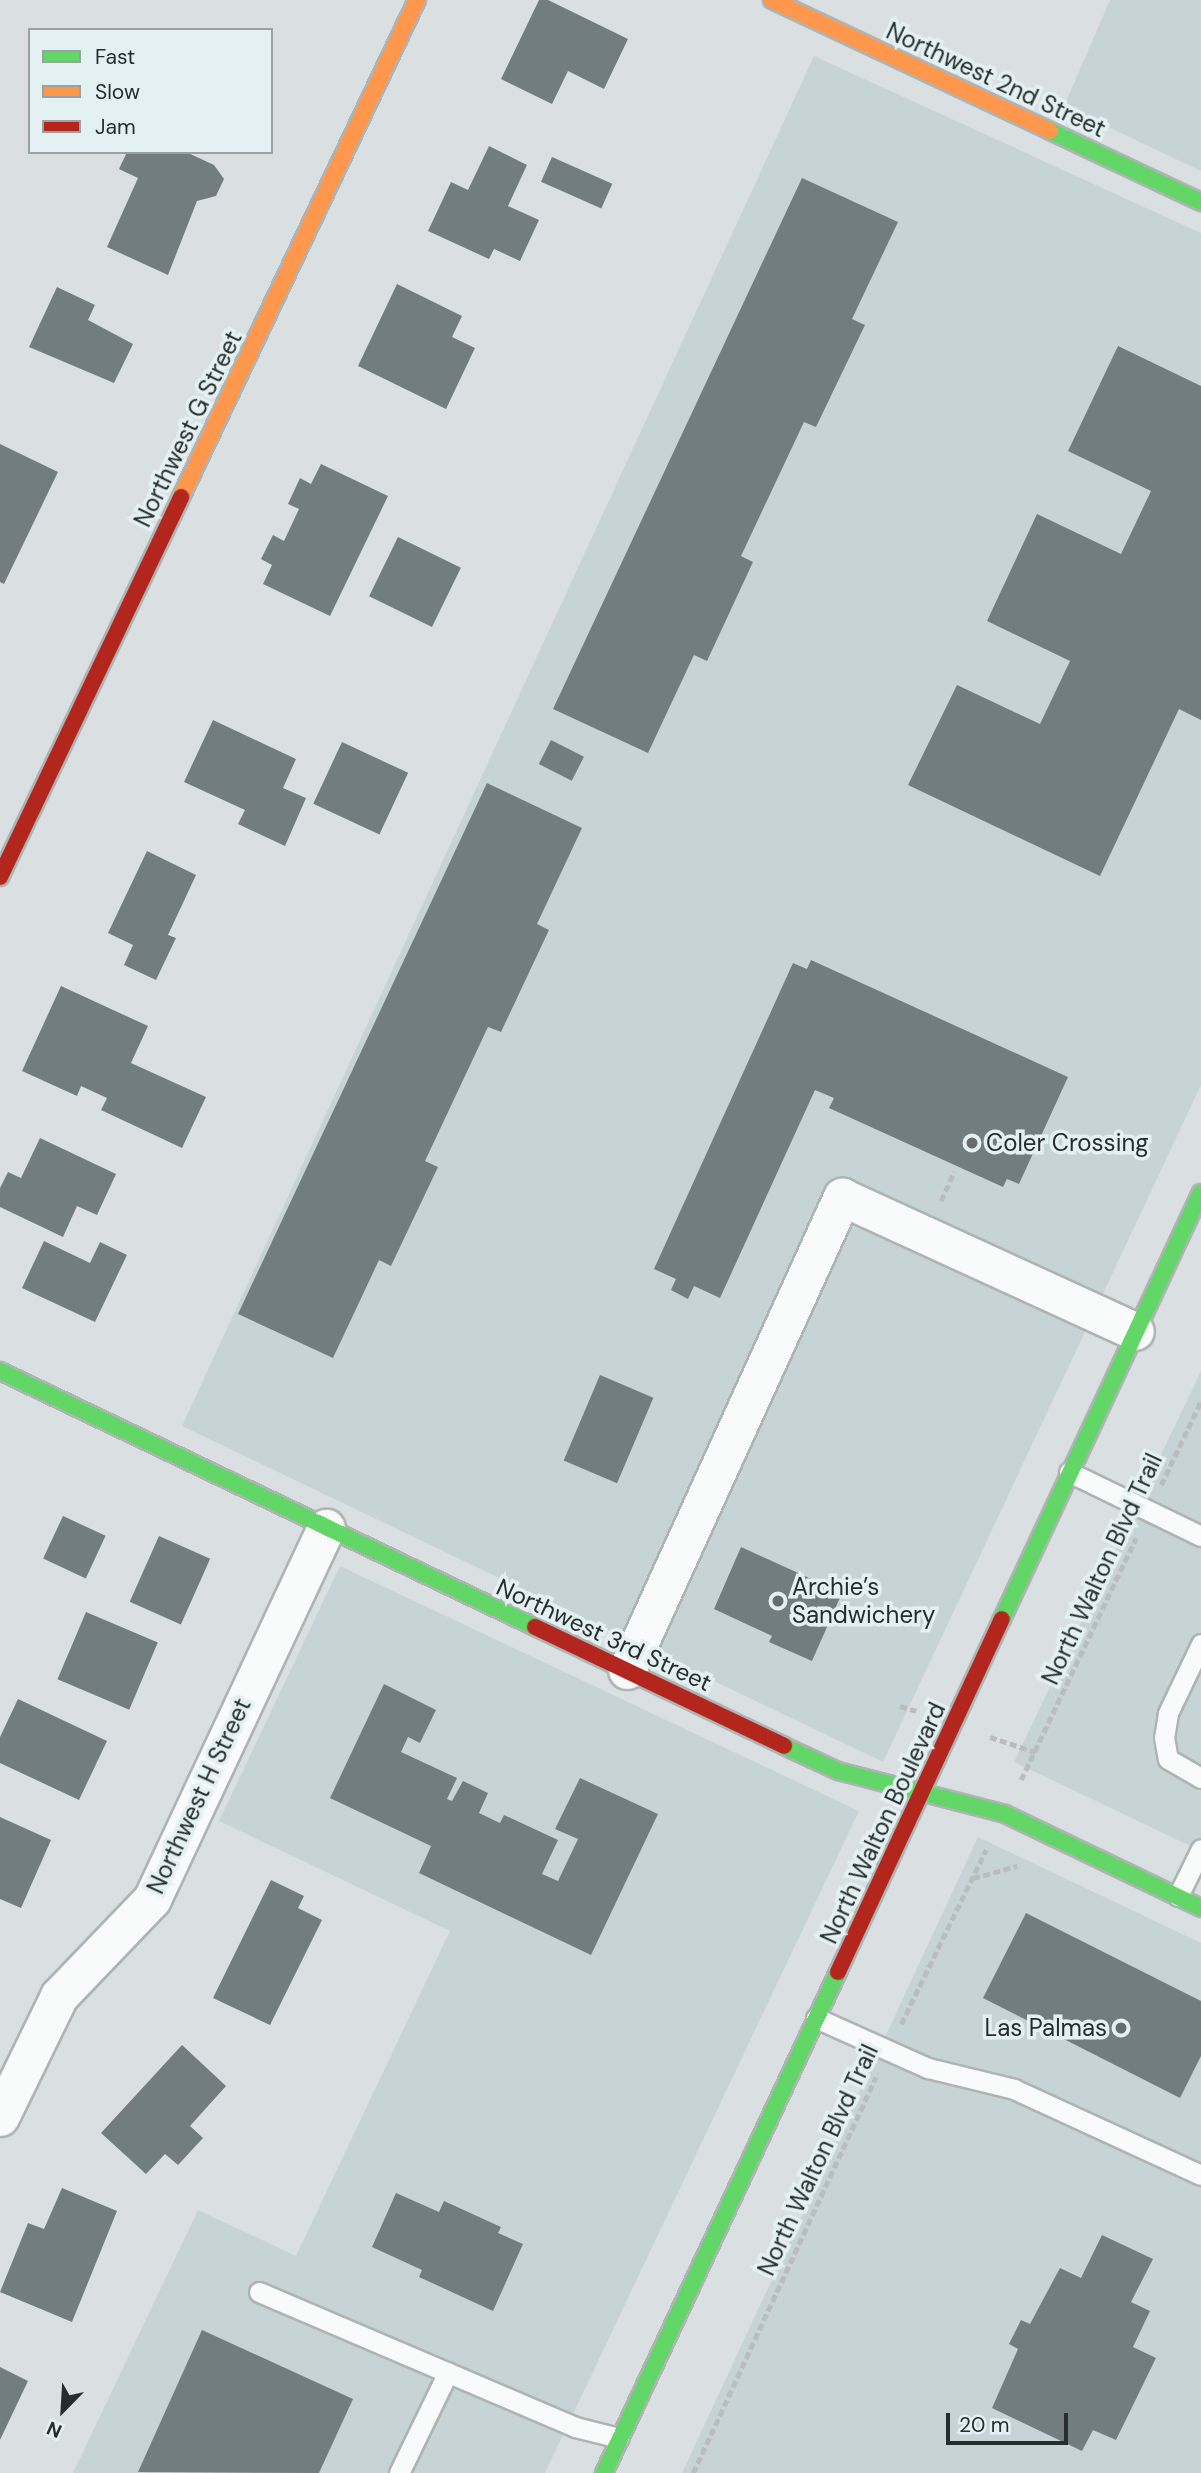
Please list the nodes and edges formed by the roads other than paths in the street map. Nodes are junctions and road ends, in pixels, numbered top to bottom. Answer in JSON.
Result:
{"nodes":[{"id":1,"x":417,"y":0,"type":"edge"},
{"id":2,"x":772,"y":0,"type":"edge"},
{"id":3,"x":1201,"y":202,"type":"edge"},
{"id":4,"x":11,"y":825,"type":"edge"},
{"id":5,"x":0,"y":877,"type":"edge"},
{"id":6,"x":1201,"y":1193,"type":"edge"},
{"id":7,"x":1135,"y":1331,"type":"junction"},
{"id":8,"x":0,"y":1371,"type":"edge"},
{"id":9,"x":1069,"y":1472,"type":"junction"},
{"id":10,"x":326,"y":1528,"type":"junction"},
{"id":11,"x":1201,"y":1536,"type":"edge"},
{"id":12,"x":1201,"y":1644,"type":"edge"},
{"id":13,"x":626,"y":1670,"type":"junction"},
{"id":14,"x":1201,"y":1778,"type":"edge"},
{"id":15,"x":922,"y":1792,"type":"junction"},
{"id":16,"x":1201,"y":1849,"type":"edge"},
{"id":17,"x":1178,"y":1896,"type":"junction"},
{"id":18,"x":1201,"y":1908,"type":"edge"},
{"id":19,"x":816,"y":2018,"type":"junction"},
{"id":20,"x":0,"y":2117,"type":"edge"},
{"id":21,"x":1201,"y":2173,"type":"edge"},
{"id":22,"x":259,"y":2292,"type":"dead end"},
{"id":23,"x":448,"y":2372,"type":"junction"},
{"id":24,"x":620,"y":2438,"type":"junction"},
{"id":25,"x":399,"y":2473,"type":"edge"},
{"id":26,"x":604,"y":2473,"type":"edge"}],
"edges":[{"from":1,"to":4,"type":"street","name":"Northwest G Street"},
{"from":2,"to":3,"type":"street","name":"Northwest 2nd Street"},
{"from":4,"to":5,"type":"street","name":"Northwest G Street"},
{"from":6,"to":7,"type":"street","name":"North Walton Boulevard"},
{"from":7,"to":9,"type":"street","name":"North Walton Boulevard"},
{"from":7,"to":13,"type":"street"},
{"from":8,"to":10,"type":"street","name":"Northwest 3rd Street"},
{"from":9,"to":11,"type":"lane"},
{"from":9,"to":15,"type":"street","name":"North Walton Boulevard"},
{"from":10,"to":13,"type":"street","name":"Northwest 3rd Street"},
{"from":10,"to":20,"type":"street","name":"Northwest H Street"},
{"from":12,"to":14,"type":"lane"},
{"from":13,"to":15,"type":"street","name":"Northwest 3rd Street"},
{"from":15,"to":17,"type":"street","name":"Northwest 3rd Street"},
{"from":15,"to":19,"type":"street","name":"North Walton Boulevard"},
{"from":16,"to":17,"type":"lane"},
{"from":17,"to":18,"type":"street","name":"Northwest 3rd Street"},
{"from":19,"to":21,"type":"lane"},
{"from":19,"to":24,"type":"street","name":"North Walton Boulevard"},
{"from":22,"to":23,"type":"lane"},
{"from":23,"to":24,"type":"lane"},
{"from":23,"to":25,"type":"lane"},
{"from":24,"to":26,"type":"street","name":"North Walton Boulevard"}]}
